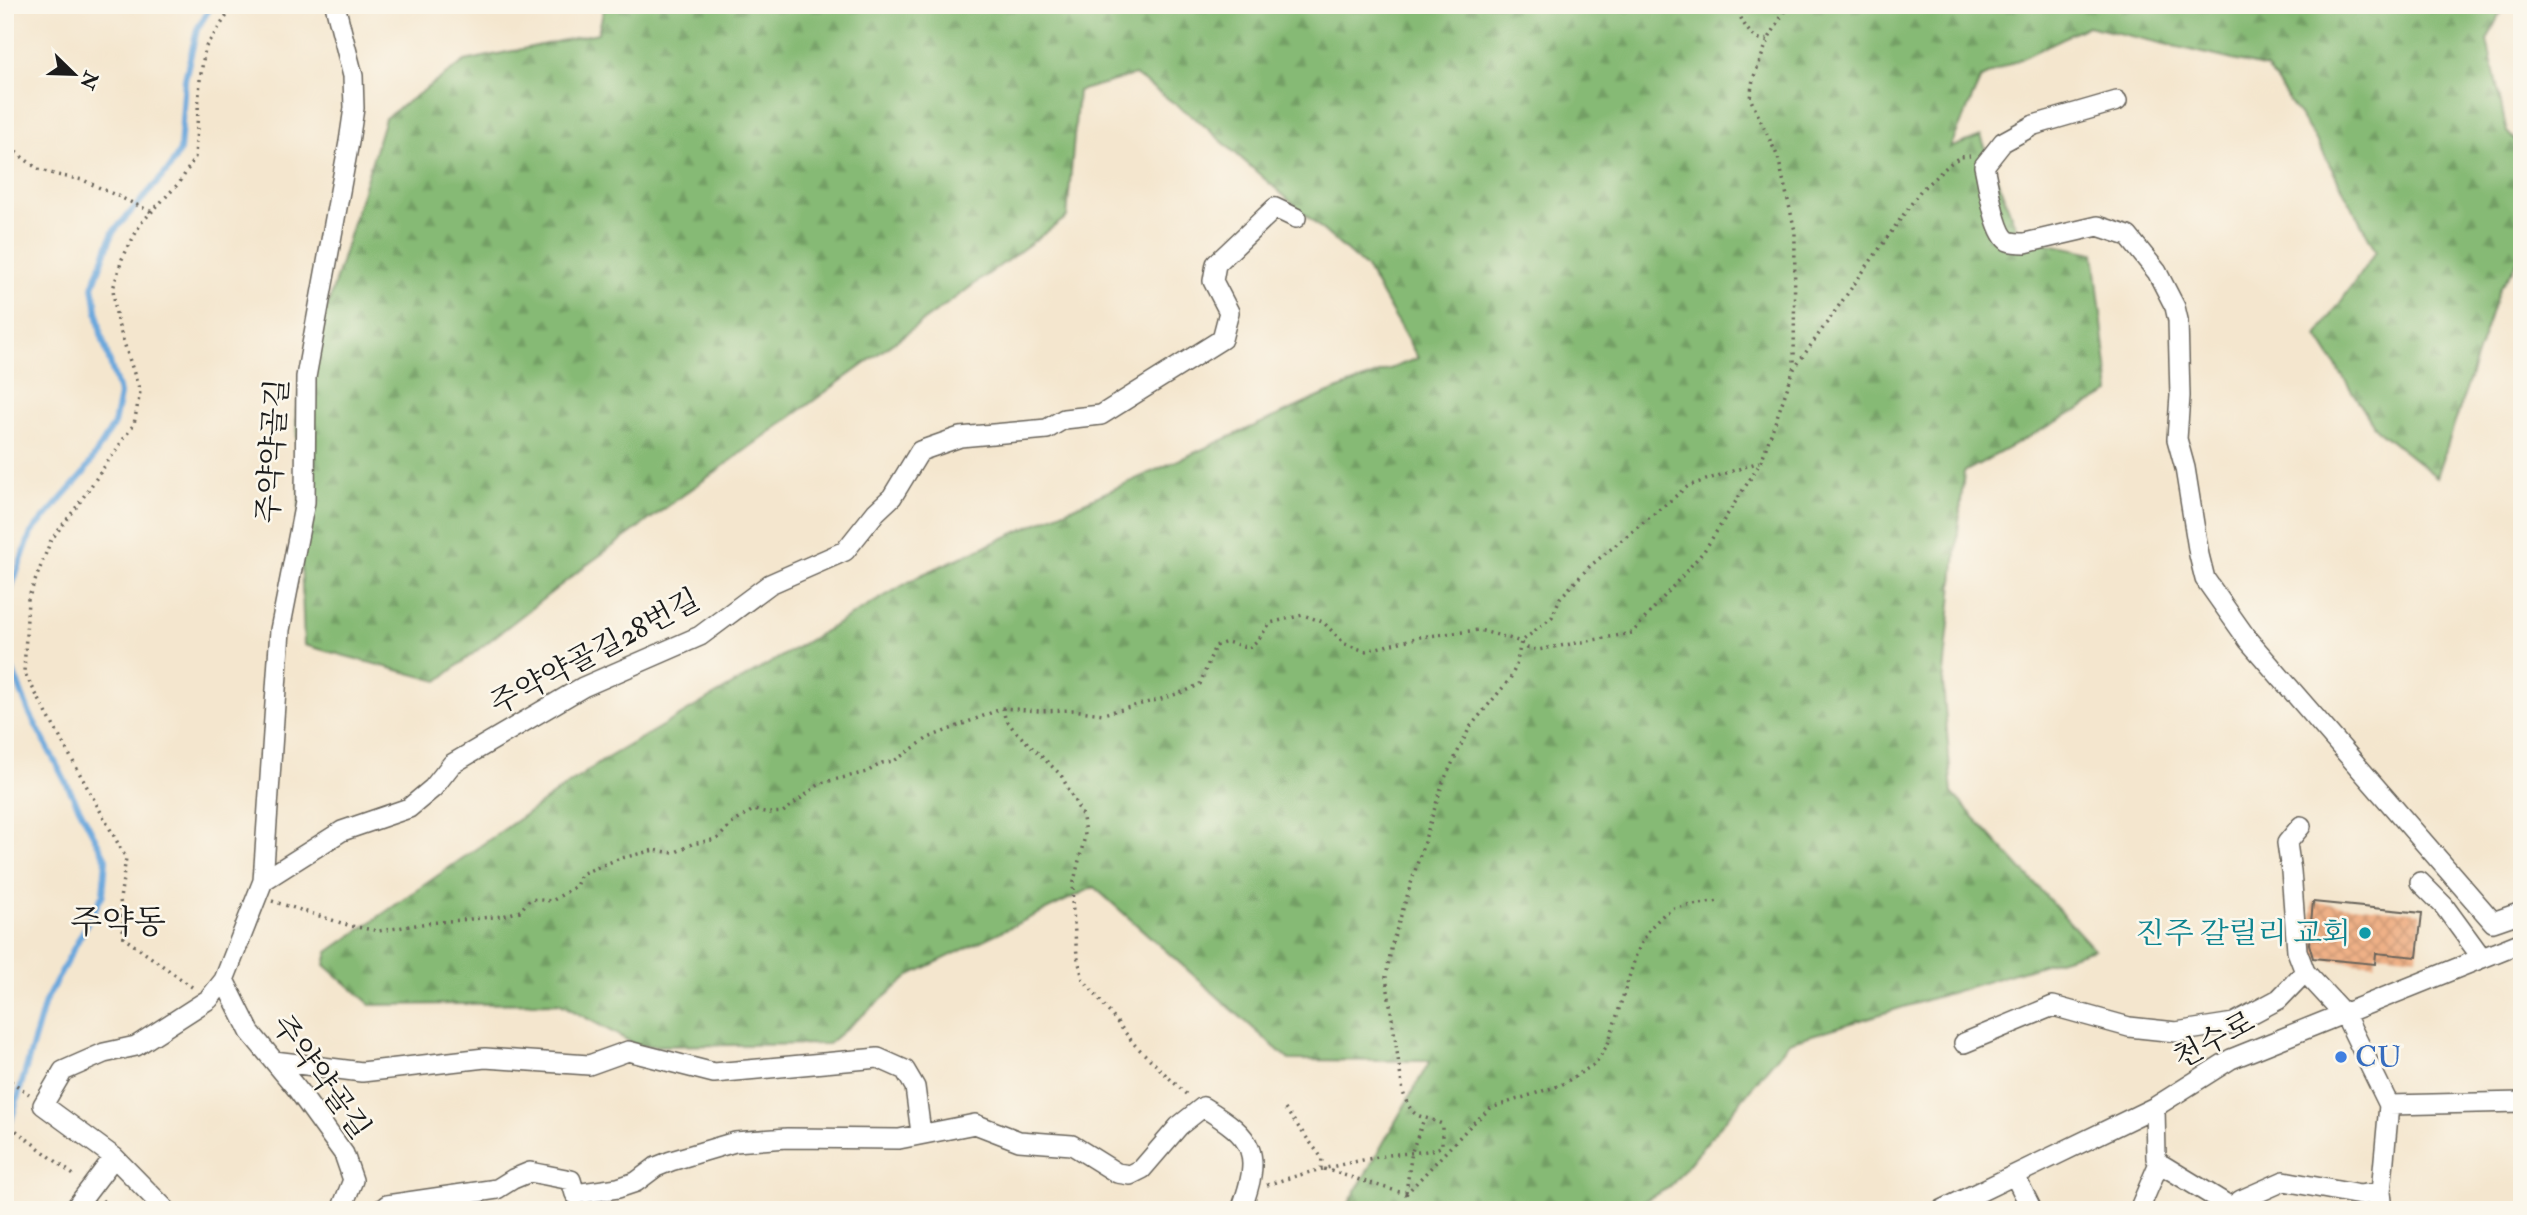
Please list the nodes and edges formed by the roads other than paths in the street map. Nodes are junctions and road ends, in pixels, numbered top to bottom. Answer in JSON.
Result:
{"nodes":[{"id":1,"x":335,"y":5,"type":"edge"},
{"id":2,"x":2117,"y":101,"type":"dead end"},
{"id":3,"x":1296,"y":218,"type":"dead end"},
{"id":4,"x":2301,"y":826,"type":"dead end"},
{"id":5,"x":2420,"y":882,"type":"dead end"},
{"id":6,"x":260,"y":888,"type":"junction"},
{"id":7,"x":2522,"y":912,"type":"edge"},
{"id":8,"x":2522,"y":942,"type":"edge"},
{"id":9,"x":2482,"y":958,"type":"junction"},
{"id":10,"x":2305,"y":972,"type":"junction"},
{"id":11,"x":224,"y":980,"type":"junction"},
{"id":12,"x":2344,"y":1014,"type":"junction"},
{"id":13,"x":1964,"y":1043,"type":"dead end"},
{"id":14,"x":274,"y":1061,"type":"junction"},
{"id":15,"x":2515,"y":1103,"type":"edge"},
{"id":16,"x":2389,"y":1105,"type":"junction"},
{"id":17,"x":2155,"y":1107,"type":"junction"},
{"id":18,"x":921,"y":1133,"type":"junction"},
{"id":19,"x":114,"y":1157,"type":"junction"},
{"id":20,"x":2159,"y":1163,"type":"junction"},
{"id":21,"x":2015,"y":1176,"type":"junction"},
{"id":22,"x":1244,"y":1200,"type":"edge"},
{"id":23,"x":2382,"y":1201,"type":"edge"},
{"id":24,"x":2230,"y":1208,"type":"edge"},
{"id":25,"x":74,"y":1210,"type":"edge"},
{"id":26,"x":166,"y":1210,"type":"edge"},
{"id":27,"x":341,"y":1210,"type":"edge"},
{"id":28,"x":381,"y":1210,"type":"edge"},
{"id":29,"x":1942,"y":1210,"type":"edge"},
{"id":30,"x":2032,"y":1210,"type":"edge"},
{"id":31,"x":2139,"y":1210,"type":"edge"}],
"edges":[{"from":1,"to":6,"type":"street","name":"주약약골길"},
{"from":2,"to":7,"type":"street"},
{"from":3,"to":6,"type":"street","name":"주약약골길28번길"},
{"from":4,"to":10,"type":"street"},
{"from":5,"to":9,"type":"street"},
{"from":6,"to":11,"type":"street","name":"주약약골길"},
{"from":8,"to":9,"type":"street","name":"천수로"},
{"from":9,"to":12,"type":"street","name":"천수로"},
{"from":10,"to":12,"type":"street"},
{"from":10,"to":13,"type":"street"},
{"from":11,"to":14,"type":"street","name":"주약약골길"},
{"from":11,"to":19,"type":"street","name":"주약약골길"},
{"from":12,"to":16,"type":"street"},
{"from":12,"to":17,"type":"street","name":"천수로"},
{"from":14,"to":18,"type":"street"},
{"from":14,"to":27,"type":"street","name":"주약약골길"},
{"from":15,"to":16,"type":"street"},
{"from":16,"to":23,"type":"street"},
{"from":17,"to":20,"type":"street"},
{"from":17,"to":21,"type":"street","name":"천수로"},
{"from":18,"to":22,"type":"street"},
{"from":18,"to":28,"type":"street"},
{"from":19,"to":25,"type":"street"},
{"from":19,"to":26,"type":"street","name":"주약약골길"},
{"from":20,"to":24,"type":"street"},
{"from":20,"to":31,"type":"street"},
{"from":21,"to":29,"type":"street","name":"천수로"},
{"from":21,"to":30,"type":"street"},
{"from":23,"to":24,"type":"street"}]}
